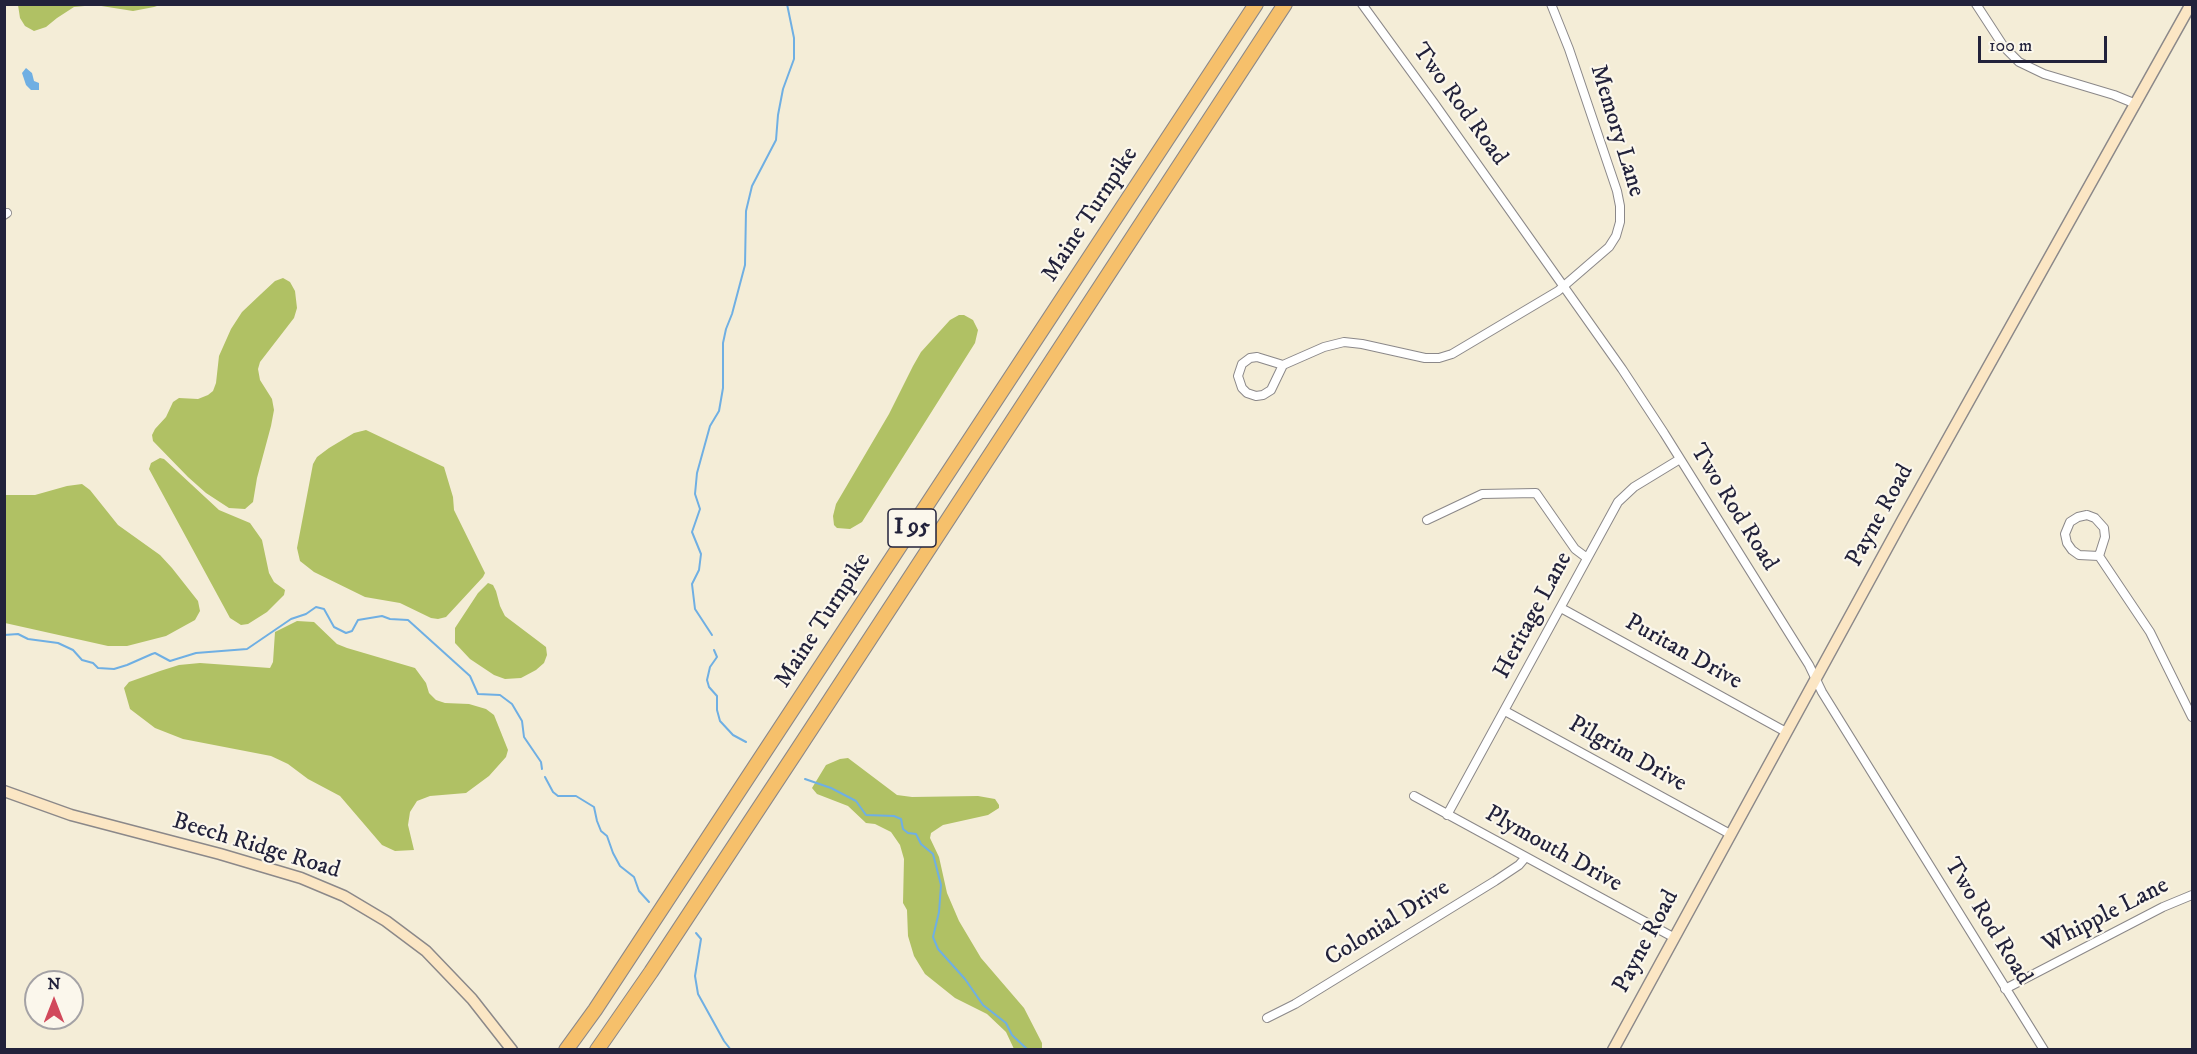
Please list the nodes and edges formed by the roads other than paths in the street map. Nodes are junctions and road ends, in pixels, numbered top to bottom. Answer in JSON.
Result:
{"nodes":[{"id":1,"x":1256,"y":4,"type":"edge"},
{"id":2,"x":1285,"y":4,"type":"edge"},
{"id":3,"x":1362,"y":4,"type":"edge"},
{"id":4,"x":1551,"y":4,"type":"edge"},
{"id":5,"x":1976,"y":4,"type":"edge"},
{"id":6,"x":2191,"y":4,"type":"edge"},
{"id":7,"x":2136,"y":104,"type":"junction"},
{"id":8,"x":1564,"y":286,"type":"junction"},
{"id":9,"x":1283,"y":365,"type":"junction"},
{"id":10,"x":1680,"y":459,"type":"junction"},
{"id":11,"x":1426,"y":520,"type":"dead end"},
{"id":12,"x":2099,"y":556,"type":"junction"},
{"id":13,"x":1587,"y":558,"type":"junction"},
{"id":14,"x":1562,"y":608,"type":"junction"},
{"id":15,"x":1816,"y":678,"type":"junction"},
{"id":16,"x":1505,"y":711,"type":"junction"},
{"id":17,"x":2193,"y":717,"type":"edge"},
{"id":18,"x":1786,"y":732,"type":"junction"},
{"id":19,"x":4,"y":791,"type":"edge"},
{"id":20,"x":1414,"y":796,"type":"dead end"},
{"id":21,"x":1447,"y":815,"type":"junction"},
{"id":22,"x":1730,"y":834,"type":"junction"},
{"id":23,"x":1525,"y":858,"type":"junction"},
{"id":24,"x":2193,"y":895,"type":"edge"},
{"id":25,"x":1674,"y":937,"type":"junction"},
{"id":26,"x":2005,"y":989,"type":"junction"},
{"id":27,"x":1267,"y":1018,"type":"dead end"},
{"id":28,"x":512,"y":1050,"type":"edge"},
{"id":29,"x":566,"y":1050,"type":"edge"},
{"id":30,"x":597,"y":1050,"type":"edge"},
{"id":31,"x":1613,"y":1050,"type":"edge"},
{"id":32,"x":2044,"y":1050,"type":"edge"}],
"edges":[{"from":1,"to":29,"type":"highway","name":"Maine Turnpike","number":"I 95"},
{"from":2,"to":30,"type":"highway","name":"Maine Turnpike","number":"I 95"},
{"from":3,"to":8,"type":"street","name":"Two Rod Road"},
{"from":4,"to":8,"type":"street","name":"Memory Lane"},
{"from":5,"to":7,"type":"street"},
{"from":6,"to":7,"type":"main road","name":"Payne Road"},
{"from":7,"to":15,"type":"main road","name":"Payne Road"},
{"from":8,"to":9,"type":"street","name":"Memory Lane"},
{"from":8,"to":10,"type":"street","name":"Two Rod Road"},
{"from":9,"to":9,"type":"street"},
{"from":10,"to":13,"type":"street","name":"Heritage Lane"},
{"from":10,"to":15,"type":"street","name":"Two Rod Road"},
{"from":11,"to":13,"type":"street"},
{"from":12,"to":12,"type":"street"},
{"from":12,"to":17,"type":"street"},
{"from":13,"to":14,"type":"street","name":"Heritage Lane"},
{"from":14,"to":16,"type":"street","name":"Heritage Lane"},
{"from":14,"to":18,"type":"street","name":"Puritan Drive"},
{"from":15,"to":18,"type":"main road","name":"Payne Road"},
{"from":15,"to":26,"type":"street","name":"Two Rod Road"},
{"from":16,"to":21,"type":"street","name":"Heritage Lane"},
{"from":16,"to":22,"type":"street","name":"Pilgrim Drive"},
{"from":18,"to":22,"type":"main road","name":"Payne Road"},
{"from":19,"to":28,"type":"main road","name":"Beech Ridge Road"},
{"from":20,"to":21,"type":"street","name":"Plymouth Drive"},
{"from":21,"to":23,"type":"street","name":"Plymouth Drive"},
{"from":22,"to":25,"type":"main road","name":"Payne Road"},
{"from":23,"to":25,"type":"street","name":"Plymouth Drive"},
{"from":23,"to":27,"type":"street","name":"Colonial Drive"},
{"from":24,"to":26,"type":"street","name":"Whipple Lane"},
{"from":25,"to":31,"type":"main road","name":"Payne Road"},
{"from":26,"to":32,"type":"street","name":"Two Rod Road"}]}
